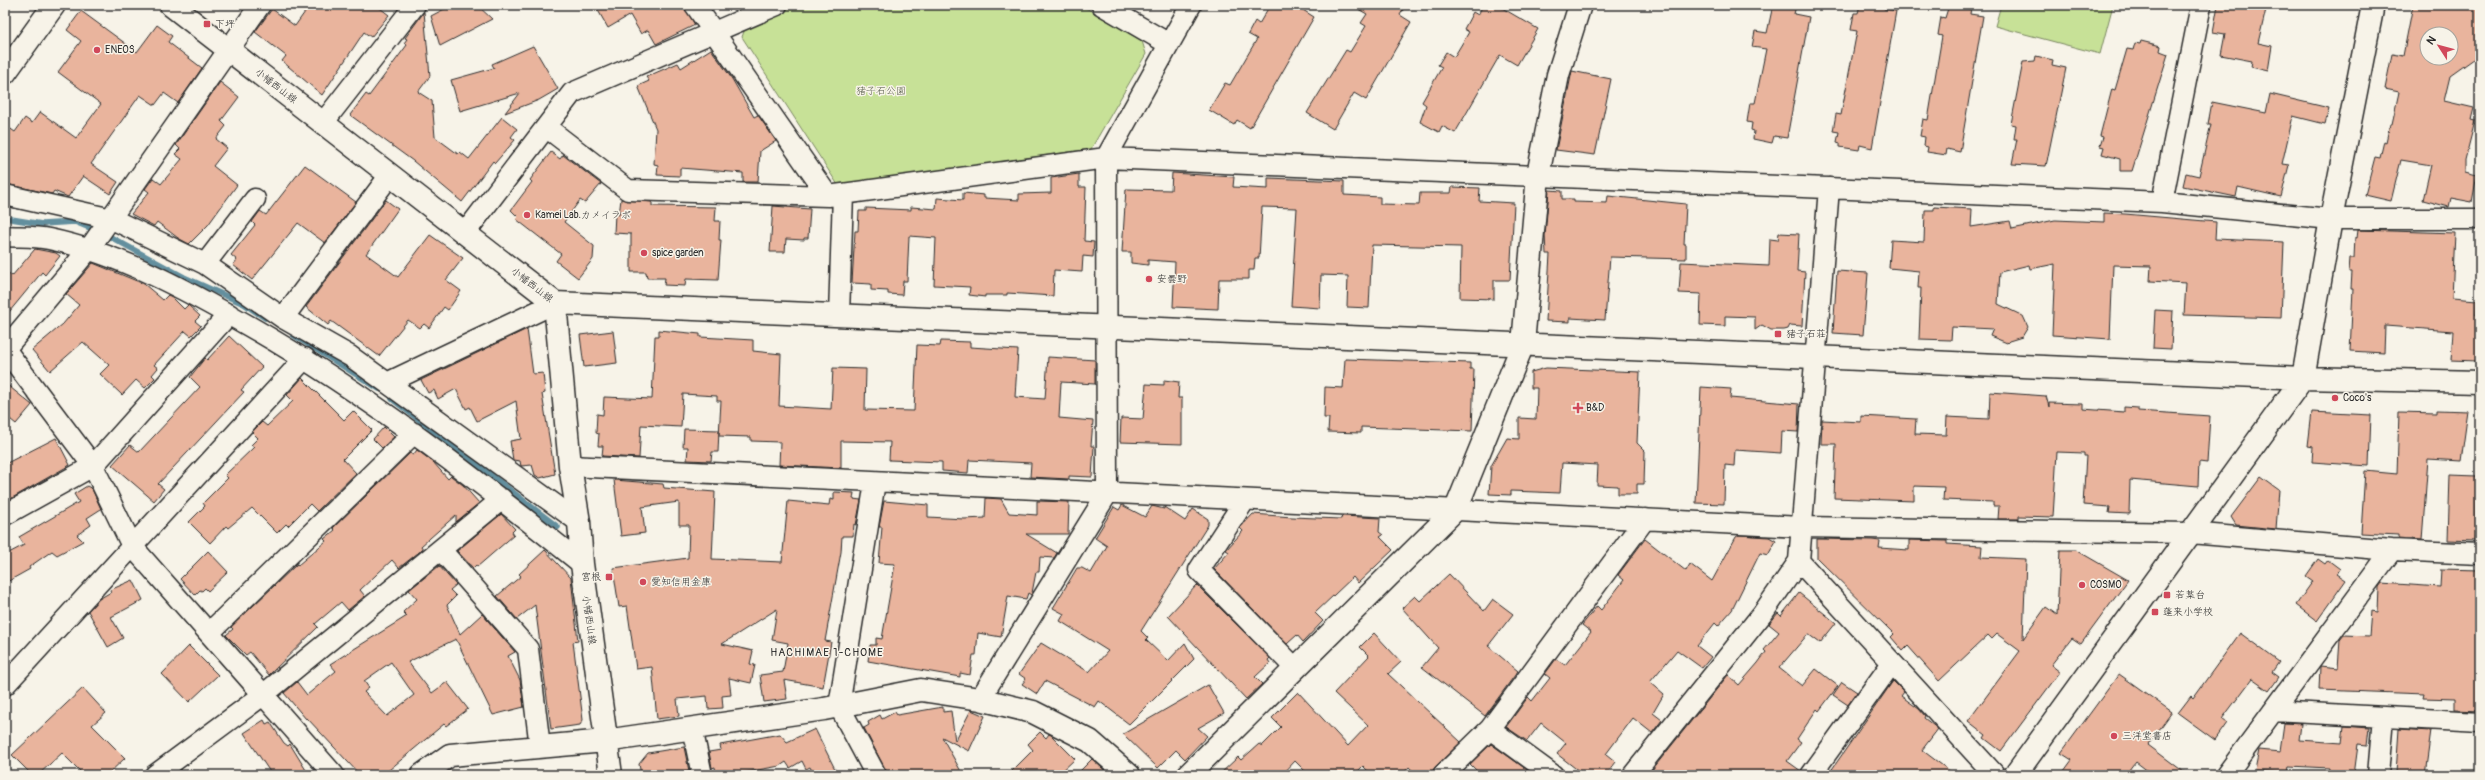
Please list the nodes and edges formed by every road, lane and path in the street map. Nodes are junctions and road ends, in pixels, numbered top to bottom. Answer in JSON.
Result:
{"nodes":[{"id":1,"x":54,"y":5,"type":"edge"},
{"id":2,"x":171,"y":5,"type":"edge"},
{"id":3,"x":260,"y":5,"type":"edge"},
{"id":4,"x":415,"y":5,"type":"edge"},
{"id":5,"x":695,"y":5,"type":"edge"},
{"id":6,"x":777,"y":5,"type":"edge"},
{"id":7,"x":1102,"y":5,"type":"edge"},
{"id":8,"x":1191,"y":5,"type":"edge"},
{"id":9,"x":1580,"y":5,"type":"edge"},
{"id":10,"x":2200,"y":5,"type":"edge"},
{"id":11,"x":2373,"y":5,"type":"edge"},
{"id":12,"x":713,"y":31,"type":"junction"},
{"id":13,"x":1169,"y":44,"type":"junction"},
{"id":14,"x":228,"y":49,"type":"junction"},
{"id":15,"x":5,"y":73,"type":"edge"},
{"id":16,"x":323,"y":123,"type":"junction"},
{"id":17,"x":546,"y":127,"type":"junction"},
{"id":18,"x":1106,"y":158,"type":"junction"},
{"id":19,"x":390,"y":175,"type":"junction"},
{"id":20,"x":1538,"y":175,"type":"junction"},
{"id":21,"x":1829,"y":188,"type":"junction"},
{"id":22,"x":5,"y":195,"type":"edge"},
{"id":23,"x":835,"y":195,"type":"junction"},
{"id":24,"x":255,"y":199,"type":"dead end"},
{"id":25,"x":2162,"y":202,"type":"junction"},
{"id":26,"x":2479,"y":216,"type":"edge"},
{"id":27,"x":112,"y":219,"type":"junction"},
{"id":28,"x":2331,"y":219,"type":"junction"},
{"id":29,"x":465,"y":233,"type":"junction"},
{"id":30,"x":5,"y":236,"type":"edge"},
{"id":31,"x":89,"y":249,"type":"junction"},
{"id":32,"x":205,"y":264,"type":"junction"},
{"id":33,"x":555,"y":303,"type":"junction"},
{"id":34,"x":229,"y":314,"type":"junction"},
{"id":35,"x":839,"y":315,"type":"junction"},
{"id":36,"x":283,"y":318,"type":"junction"},
{"id":37,"x":1106,"y":327,"type":"junction"},
{"id":38,"x":1523,"y":344,"type":"junction"},
{"id":39,"x":1815,"y":357,"type":"junction"},
{"id":40,"x":306,"y":358,"type":"junction"},
{"id":41,"x":2303,"y":378,"type":"junction"},
{"id":42,"x":2480,"y":382,"type":"edge"},
{"id":43,"x":387,"y":383,"type":"junction"},
{"id":44,"x":414,"y":433,"type":"junction"},
{"id":45,"x":93,"y":466,"type":"junction"},
{"id":46,"x":570,"y":466,"type":"junction"},
{"id":47,"x":875,"y":482,"type":"junction"},
{"id":48,"x":1107,"y":494,"type":"junction"},
{"id":49,"x":502,"y":499,"type":"junction"},
{"id":50,"x":1245,"y":500,"type":"junction"},
{"id":51,"x":1456,"y":509,"type":"junction"},
{"id":52,"x":5,"y":515,"type":"edge"},
{"id":53,"x":1645,"y":519,"type":"junction"},
{"id":54,"x":579,"y":522,"type":"junction"},
{"id":55,"x":1801,"y":527,"type":"junction"},
{"id":56,"x":2190,"y":534,"type":"junction"},
{"id":57,"x":132,"y":546,"type":"junction"},
{"id":58,"x":441,"y":550,"type":"junction"},
{"id":59,"x":2392,"y":550,"type":"junction"},
{"id":60,"x":2480,"y":554,"type":"edge"},
{"id":61,"x":1799,"y":561,"type":"junction"},
{"id":62,"x":582,"y":564,"type":"junction"},
{"id":63,"x":209,"y":633,"type":"junction"},
{"id":64,"x":1892,"y":663,"type":"junction"},
{"id":65,"x":1295,"y":668,"type":"junction"},
{"id":66,"x":5,"y":685,"type":"edge"},
{"id":67,"x":263,"y":695,"type":"junction"},
{"id":68,"x":980,"y":699,"type":"junction"},
{"id":69,"x":839,"y":706,"type":"junction"},
{"id":70,"x":2273,"y":711,"type":"junction"},
{"id":71,"x":2383,"y":717,"type":"junction"},
{"id":72,"x":2480,"y":722,"type":"edge"},
{"id":73,"x":692,"y":728,"type":"junction"},
{"id":74,"x":1490,"y":729,"type":"junction"},
{"id":75,"x":606,"y":741,"type":"junction"},
{"id":76,"x":540,"y":747,"type":"junction"},
{"id":77,"x":155,"y":775,"type":"edge"},
{"id":78,"x":334,"y":775,"type":"edge"},
{"id":79,"x":422,"y":775,"type":"edge"},
{"id":80,"x":611,"y":775,"type":"edge"},
{"id":81,"x":702,"y":775,"type":"edge"},
{"id":82,"x":876,"y":775,"type":"edge"},
{"id":83,"x":1129,"y":775,"type":"edge"},
{"id":84,"x":1188,"y":775,"type":"edge"},
{"id":85,"x":1443,"y":775,"type":"edge"},
{"id":86,"x":1552,"y":775,"type":"edge"},
{"id":87,"x":1633,"y":775,"type":"edge"},
{"id":88,"x":1811,"y":775,"type":"edge"},
{"id":89,"x":1995,"y":775,"type":"edge"},
{"id":90,"x":2014,"y":775,"type":"edge"},
{"id":91,"x":2226,"y":775,"type":"edge"},
{"id":92,"x":2378,"y":775,"type":"edge"}],
"edges":[{"from":1,"to":15,"type":"street"},
{"from":2,"to":14,"type":"street","name":"小幡西山線"},
{"from":3,"to":14,"type":"street"},
{"from":4,"to":16,"type":"street"},
{"from":5,"to":12,"type":"street"},
{"from":6,"to":12,"type":"street"},
{"from":7,"to":13,"type":"street"},
{"from":8,"to":13,"type":"street"},
{"from":9,"to":20,"type":"street"},
{"from":10,"to":25,"type":"street"},
{"from":11,"to":28,"type":"street"},
{"from":12,"to":17,"type":"street"},
{"from":12,"to":23,"type":"street"},
{"from":13,"to":18,"type":"street"},
{"from":14,"to":16,"type":"street","name":"小幡西山線"},
{"from":14,"to":27,"type":"street"},
{"from":16,"to":19,"type":"street","name":"小幡西山線"},
{"from":17,"to":23,"type":"street"},
{"from":17,"to":29,"type":"street"},
{"from":18,"to":20,"type":"street"},
{"from":18,"to":23,"type":"street"},
{"from":18,"to":37,"type":"street"},
{"from":19,"to":29,"type":"street","name":"小幡西山線"},
{"from":19,"to":36,"type":"street"},
{"from":20,"to":21,"type":"street"},
{"from":20,"to":38,"type":"street"},
{"from":21,"to":25,"type":"street"},
{"from":21,"to":39,"type":"street"},
{"from":22,"to":27,"type":"street"},
{"from":23,"to":35,"type":"street"},
{"from":24,"to":32,"type":"street"},
{"from":25,"to":28,"type":"street"},
{"from":26,"to":28,"type":"street"},
{"from":27,"to":31,"type":"street"},
{"from":27,"to":32,"type":"street"},
{"from":28,"to":41,"type":"street"},
{"from":29,"to":33,"type":"street","name":"小幡西山線"},
{"from":30,"to":31,"type":"street"},
{"from":31,"to":34,"type":"street"},
{"from":31,"to":45,"type":"street"},
{"from":32,"to":36,"type":"street"},
{"from":33,"to":35,"type":"street"},
{"from":33,"to":43,"type":"street"},
{"from":33,"to":46,"type":"street","name":"小幡西山線"},
{"from":34,"to":40,"type":"street"},
{"from":34,"to":45,"type":"street"},
{"from":35,"to":37,"type":"street"},
{"from":36,"to":43,"type":"street"},
{"from":37,"to":38,"type":"street"},
{"from":37,"to":48,"type":"street"},
{"from":38,"to":39,"type":"street"},
{"from":38,"to":51,"type":"street"},
{"from":39,"to":41,"type":"street"},
{"from":39,"to":55,"type":"street"},
{"from":40,"to":44,"type":"street"},
{"from":40,"to":57,"type":"street"},
{"from":41,"to":42,"type":"street"},
{"from":41,"to":56,"type":"street"},
{"from":43,"to":54,"type":"street"},
{"from":44,"to":49,"type":"street"},
{"from":44,"to":63,"type":"street"},
{"from":45,"to":52,"type":"street"},
{"from":45,"to":57,"type":"street"},
{"from":46,"to":47,"type":"street"},
{"from":46,"to":54,"type":"street","name":"小幡西山線"},
{"from":47,"to":48,"type":"street"},
{"from":47,"to":69,"type":"street"},
{"from":48,"to":50,"type":"street"},
{"from":48,"to":68,"type":"street"},
{"from":49,"to":58,"type":"street"},
{"from":49,"to":62,"type":"street"},
{"from":50,"to":51,"type":"street"},
{"from":50,"to":65,"type":"street"},
{"from":51,"to":53,"type":"street"},
{"from":51,"to":65,"type":"street"},
{"from":53,"to":55,"type":"street"},
{"from":53,"to":74,"type":"street"},
{"from":54,"to":62,"type":"street","name":"小幡西山線"},
{"from":55,"to":56,"type":"street"},
{"from":55,"to":61,"type":"street"},
{"from":56,"to":59,"type":"street"},
{"from":56,"to":90,"type":"street"},
{"from":57,"to":63,"type":"street"},
{"from":57,"to":66,"type":"street"},
{"from":58,"to":67,"type":"street"},
{"from":58,"to":76,"type":"street"},
{"from":59,"to":60,"type":"street"},
{"from":59,"to":70,"type":"street"},
{"from":61,"to":64,"type":"street"},
{"from":61,"to":87,"type":"street"},
{"from":62,"to":75,"type":"street","name":"小幡西山線"},
{"from":63,"to":67,"type":"street"},
{"from":64,"to":88,"type":"street"},
{"from":64,"to":89,"type":"street"},
{"from":65,"to":84,"type":"street"},
{"from":67,"to":77,"type":"street"},
{"from":67,"to":78,"type":"street"},
{"from":68,"to":69,"type":"street"},
{"from":68,"to":83,"type":"street"},
{"from":69,"to":73,"type":"street"},
{"from":69,"to":82,"type":"street"},
{"from":70,"to":71,"type":"street"},
{"from":70,"to":91,"type":"street"},
{"from":71,"to":72,"type":"street"},
{"from":71,"to":92,"type":"street"},
{"from":73,"to":75,"type":"street"},
{"from":73,"to":81,"type":"street"},
{"from":74,"to":85,"type":"street"},
{"from":74,"to":86,"type":"street"},
{"from":75,"to":76,"type":"street"},
{"from":75,"to":80,"type":"street","name":"小幡西山線"},
{"from":76,"to":79,"type":"street"}]}
